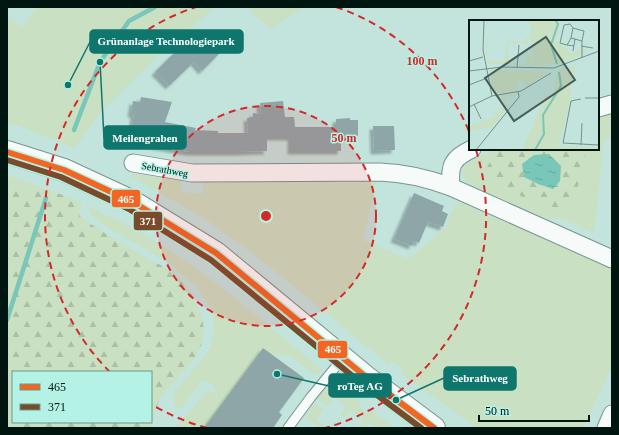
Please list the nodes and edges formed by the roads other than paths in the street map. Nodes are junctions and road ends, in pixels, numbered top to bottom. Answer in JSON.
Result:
{"nodes":[{"id":1,"x":612,"y":104,"type":"edge"},
{"id":2,"x":599,"y":108,"type":"edge"},
{"id":3,"x":470,"y":150,"type":"edge"},
{"id":4,"x":7,"y":152,"type":"edge"},
{"id":5,"x":133,"y":163,"type":"dead end"},
{"id":6,"x":451,"y":187,"type":"junction"},
{"id":7,"x":612,"y":259,"type":"edge"},
{"id":8,"x":343,"y":358,"type":"junction"},
{"id":9,"x":612,"y":414,"type":"edge"},
{"id":10,"x":288,"y":428,"type":"edge"},
{"id":11,"x":434,"y":428,"type":"edge"},
{"id":12,"x":606,"y":428,"type":"edge"}],
"edges":[{"from":1,"to":2,"type":"street"},
{"from":3,"to":6,"type":"street"},
{"from":4,"to":8,"type":"main road"},
{"from":5,"to":6,"type":"street","name":"Sebrathweg"},
{"from":6,"to":7,"type":"street","name":"Sebrathweg"},
{"from":8,"to":10,"type":"lane"},
{"from":8,"to":11,"type":"main road"},
{"from":9,"to":12,"type":"street"}]}
